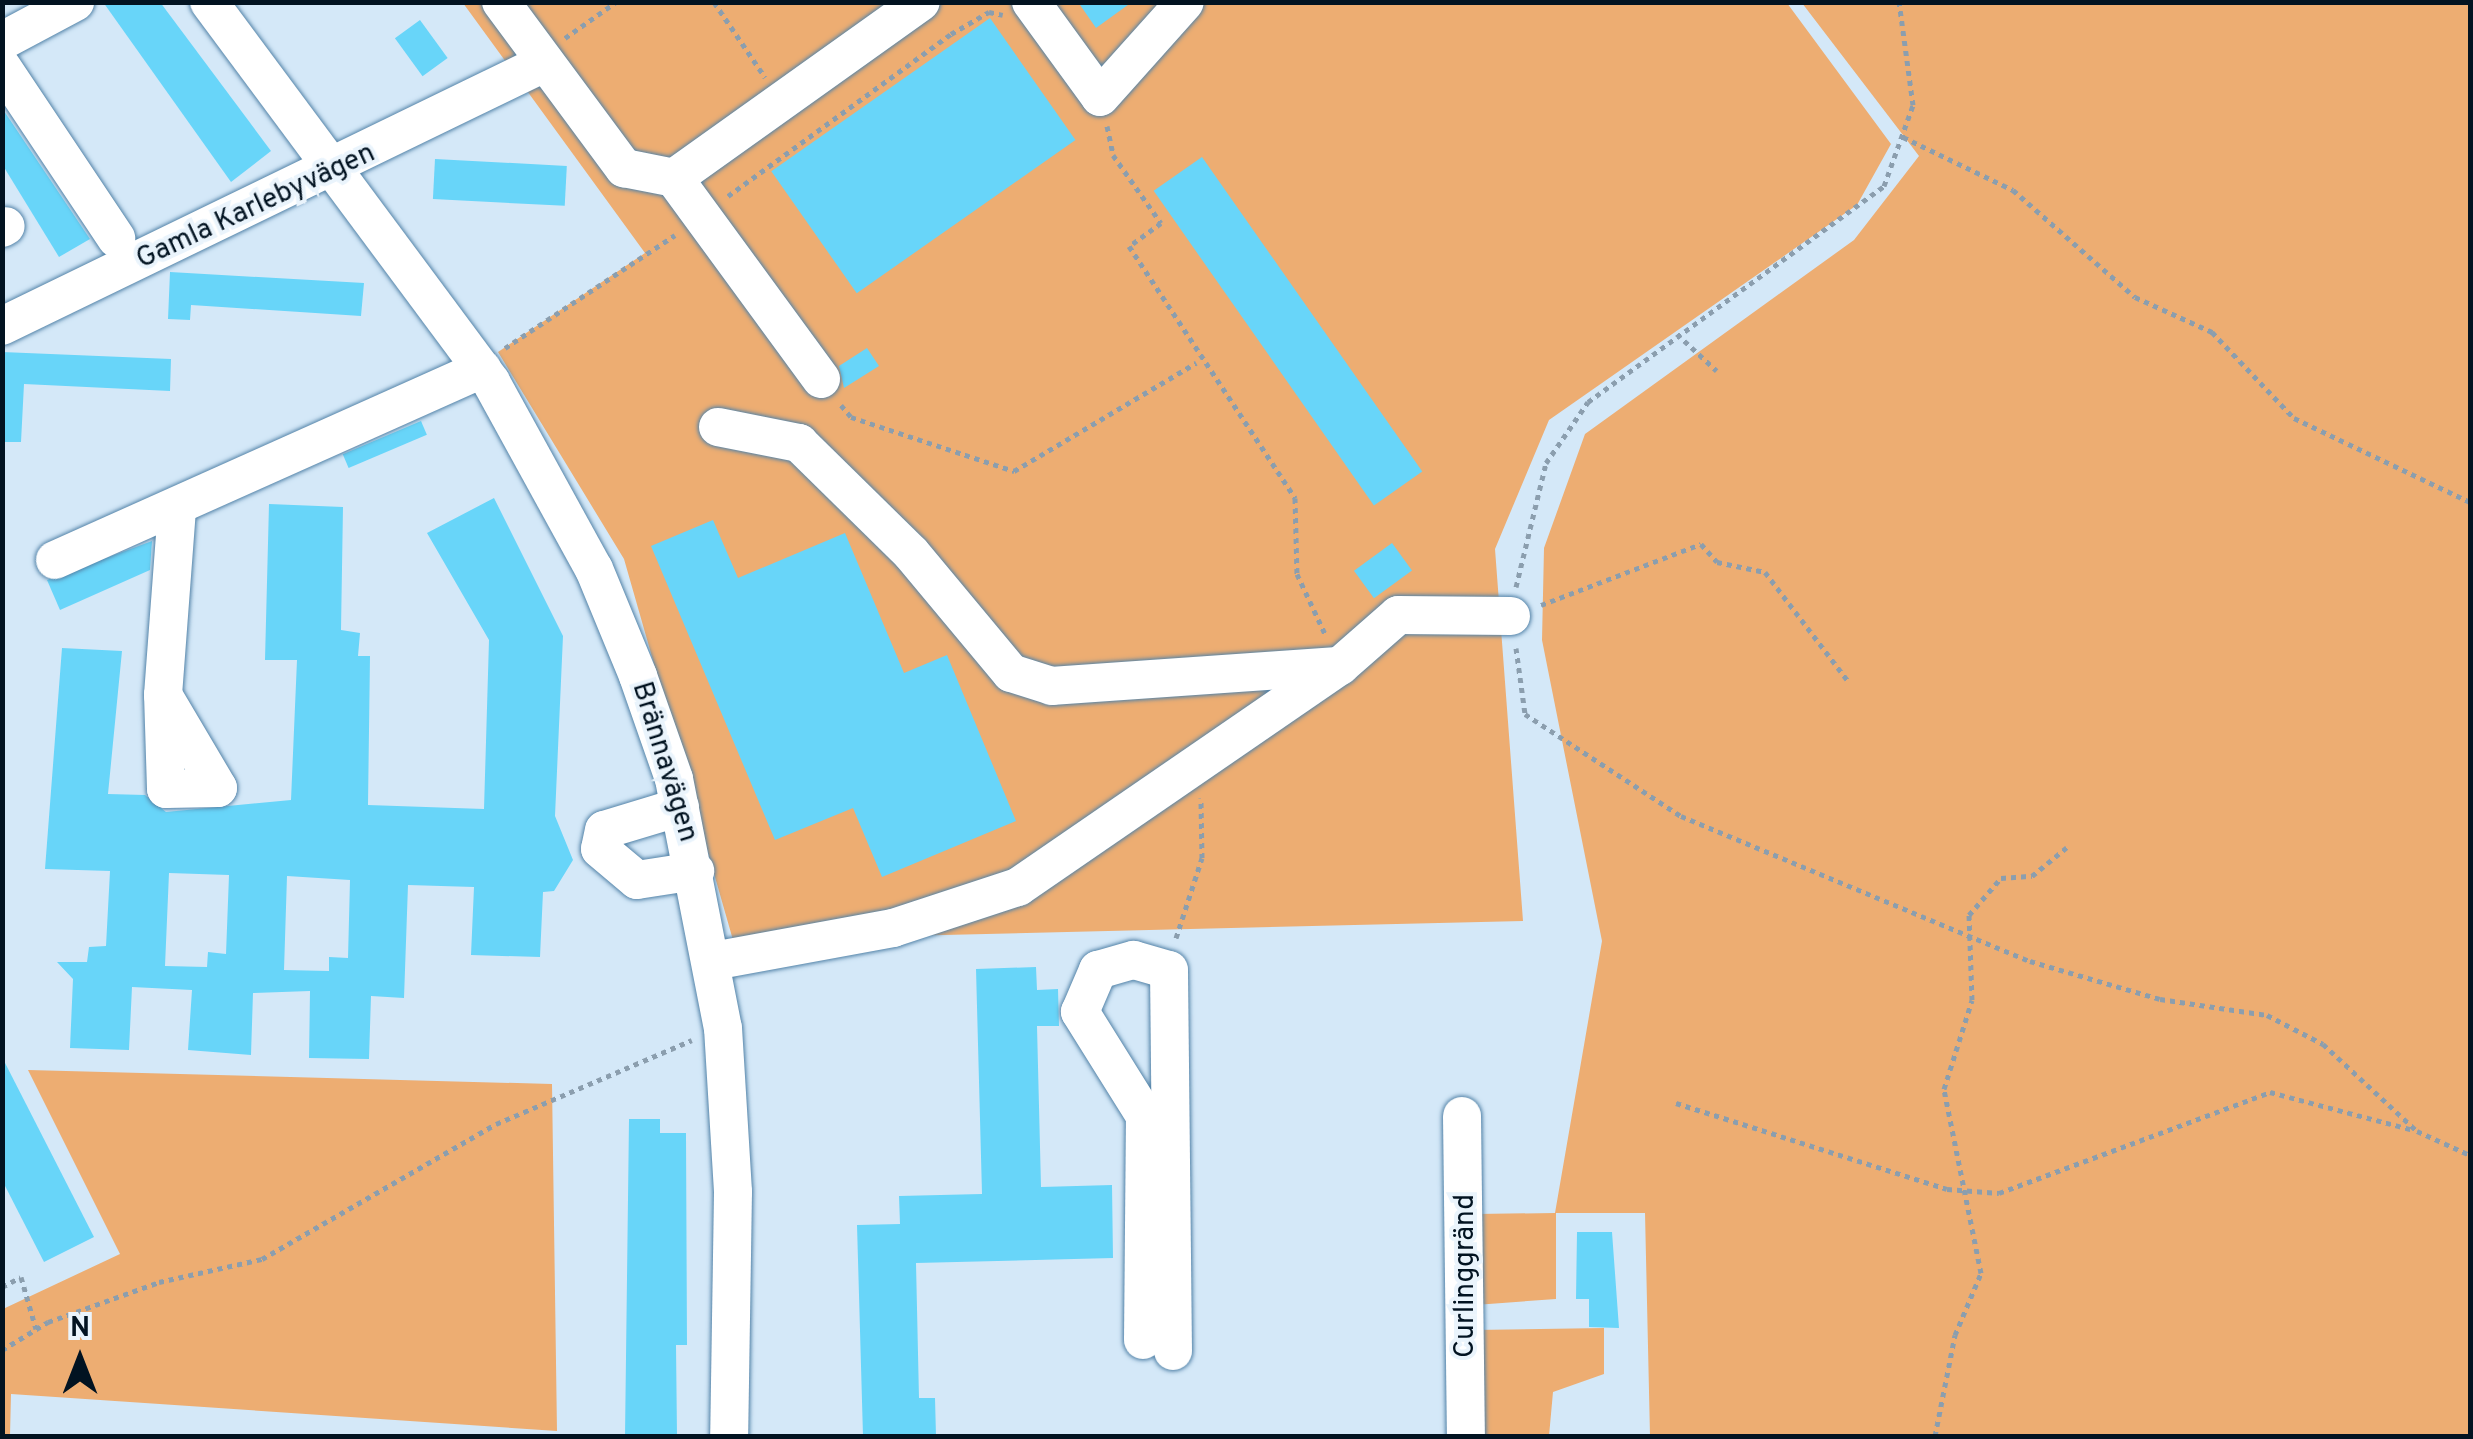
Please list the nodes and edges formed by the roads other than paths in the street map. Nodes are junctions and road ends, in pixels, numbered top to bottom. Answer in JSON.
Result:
{"nodes":[{"id":1,"x":75,"y":2,"type":"edge"},
{"id":2,"x":209,"y":2,"type":"edge"},
{"id":3,"x":501,"y":2,"type":"edge"},
{"id":4,"x":884,"y":2,"type":"edge"},
{"id":5,"x":921,"y":2,"type":"edge"},
{"id":6,"x":1185,"y":2,"type":"edge"},
{"id":7,"x":1032,"y":3,"type":"edge"},
{"id":8,"x":2,"y":42,"type":"edge"},
{"id":9,"x":542,"y":64,"type":"junction"},
{"id":10,"x":2,"y":66,"type":"edge"},
{"id":11,"x":769,"y":101,"type":"junction"},
{"id":12,"x":336,"y":170,"type":"junction"},
{"id":13,"x":674,"y":178,"type":"junction"},
{"id":14,"x":116,"y":238,"type":"dead end"},
{"id":15,"x":2,"y":326,"type":"edge"},
{"id":16,"x":482,"y":369,"type":"junction"},
{"id":17,"x":820,"y":379,"type":"road end"},
{"id":18,"x":718,"y":427,"type":"dead end"},
{"id":19,"x":177,"y":507,"type":"junction"},
{"id":20,"x":55,"y":560,"type":"dead end"},
{"id":21,"x":1511,"y":616,"type":"road end"},
{"id":22,"x":1340,"y":666,"type":"junction"},
{"id":23,"x":163,"y":695,"type":"dead end"},
{"id":24,"x":680,"y":807,"type":"junction"},
{"id":25,"x":695,"y":871,"type":"junction"},
{"id":26,"x":713,"y":961,"type":"junction"},
{"id":27,"x":1170,"y":970,"type":"joint"},
{"id":28,"x":1462,"y":1116,"type":"dead end"},
{"id":29,"x":730,"y":1436,"type":"edge"},
{"id":30,"x":1466,"y":1436,"type":"edge"}],
"edges":[{"from":1,"to":8,"type":"street"},
{"from":2,"to":12,"type":"street","name":"Brännavägen"},
{"from":3,"to":9,"type":"street"},
{"from":4,"to":11,"type":"street"},
{"from":5,"to":11,"type":"street"},
{"from":6,"to":7,"type":"street"},
{"from":9,"to":12,"type":"street","name":"Gamla Karlebyvägen"},
{"from":9,"to":13,"type":"street"},
{"from":10,"to":14,"type":"street"},
{"from":11,"to":13,"type":"street"},
{"from":12,"to":15,"type":"street","name":"Gamla Karlebyvägen"},
{"from":12,"to":16,"type":"street","name":"Brännavägen"},
{"from":13,"to":17,"type":"street"},
{"from":16,"to":19,"type":"street"},
{"from":16,"to":24,"type":"street","name":"Brännavägen"},
{"from":18,"to":22,"type":"street"},
{"from":19,"to":20,"type":"street"},
{"from":19,"to":23,"type":"street"},
{"from":21,"to":22,"type":"street"},
{"from":22,"to":26,"type":"street"},
{"from":24,"to":25,"type":"street","name":"Brännavägen"},
{"from":24,"to":25,"type":"street"},
{"from":25,"to":26,"type":"street","name":"Brännavägen"},
{"from":26,"to":29,"type":"street","name":"Brännavägen"},
{"from":27,"to":27,"type":"street"},
{"from":28,"to":30,"type":"street","name":"Curlinggränd"}]}
